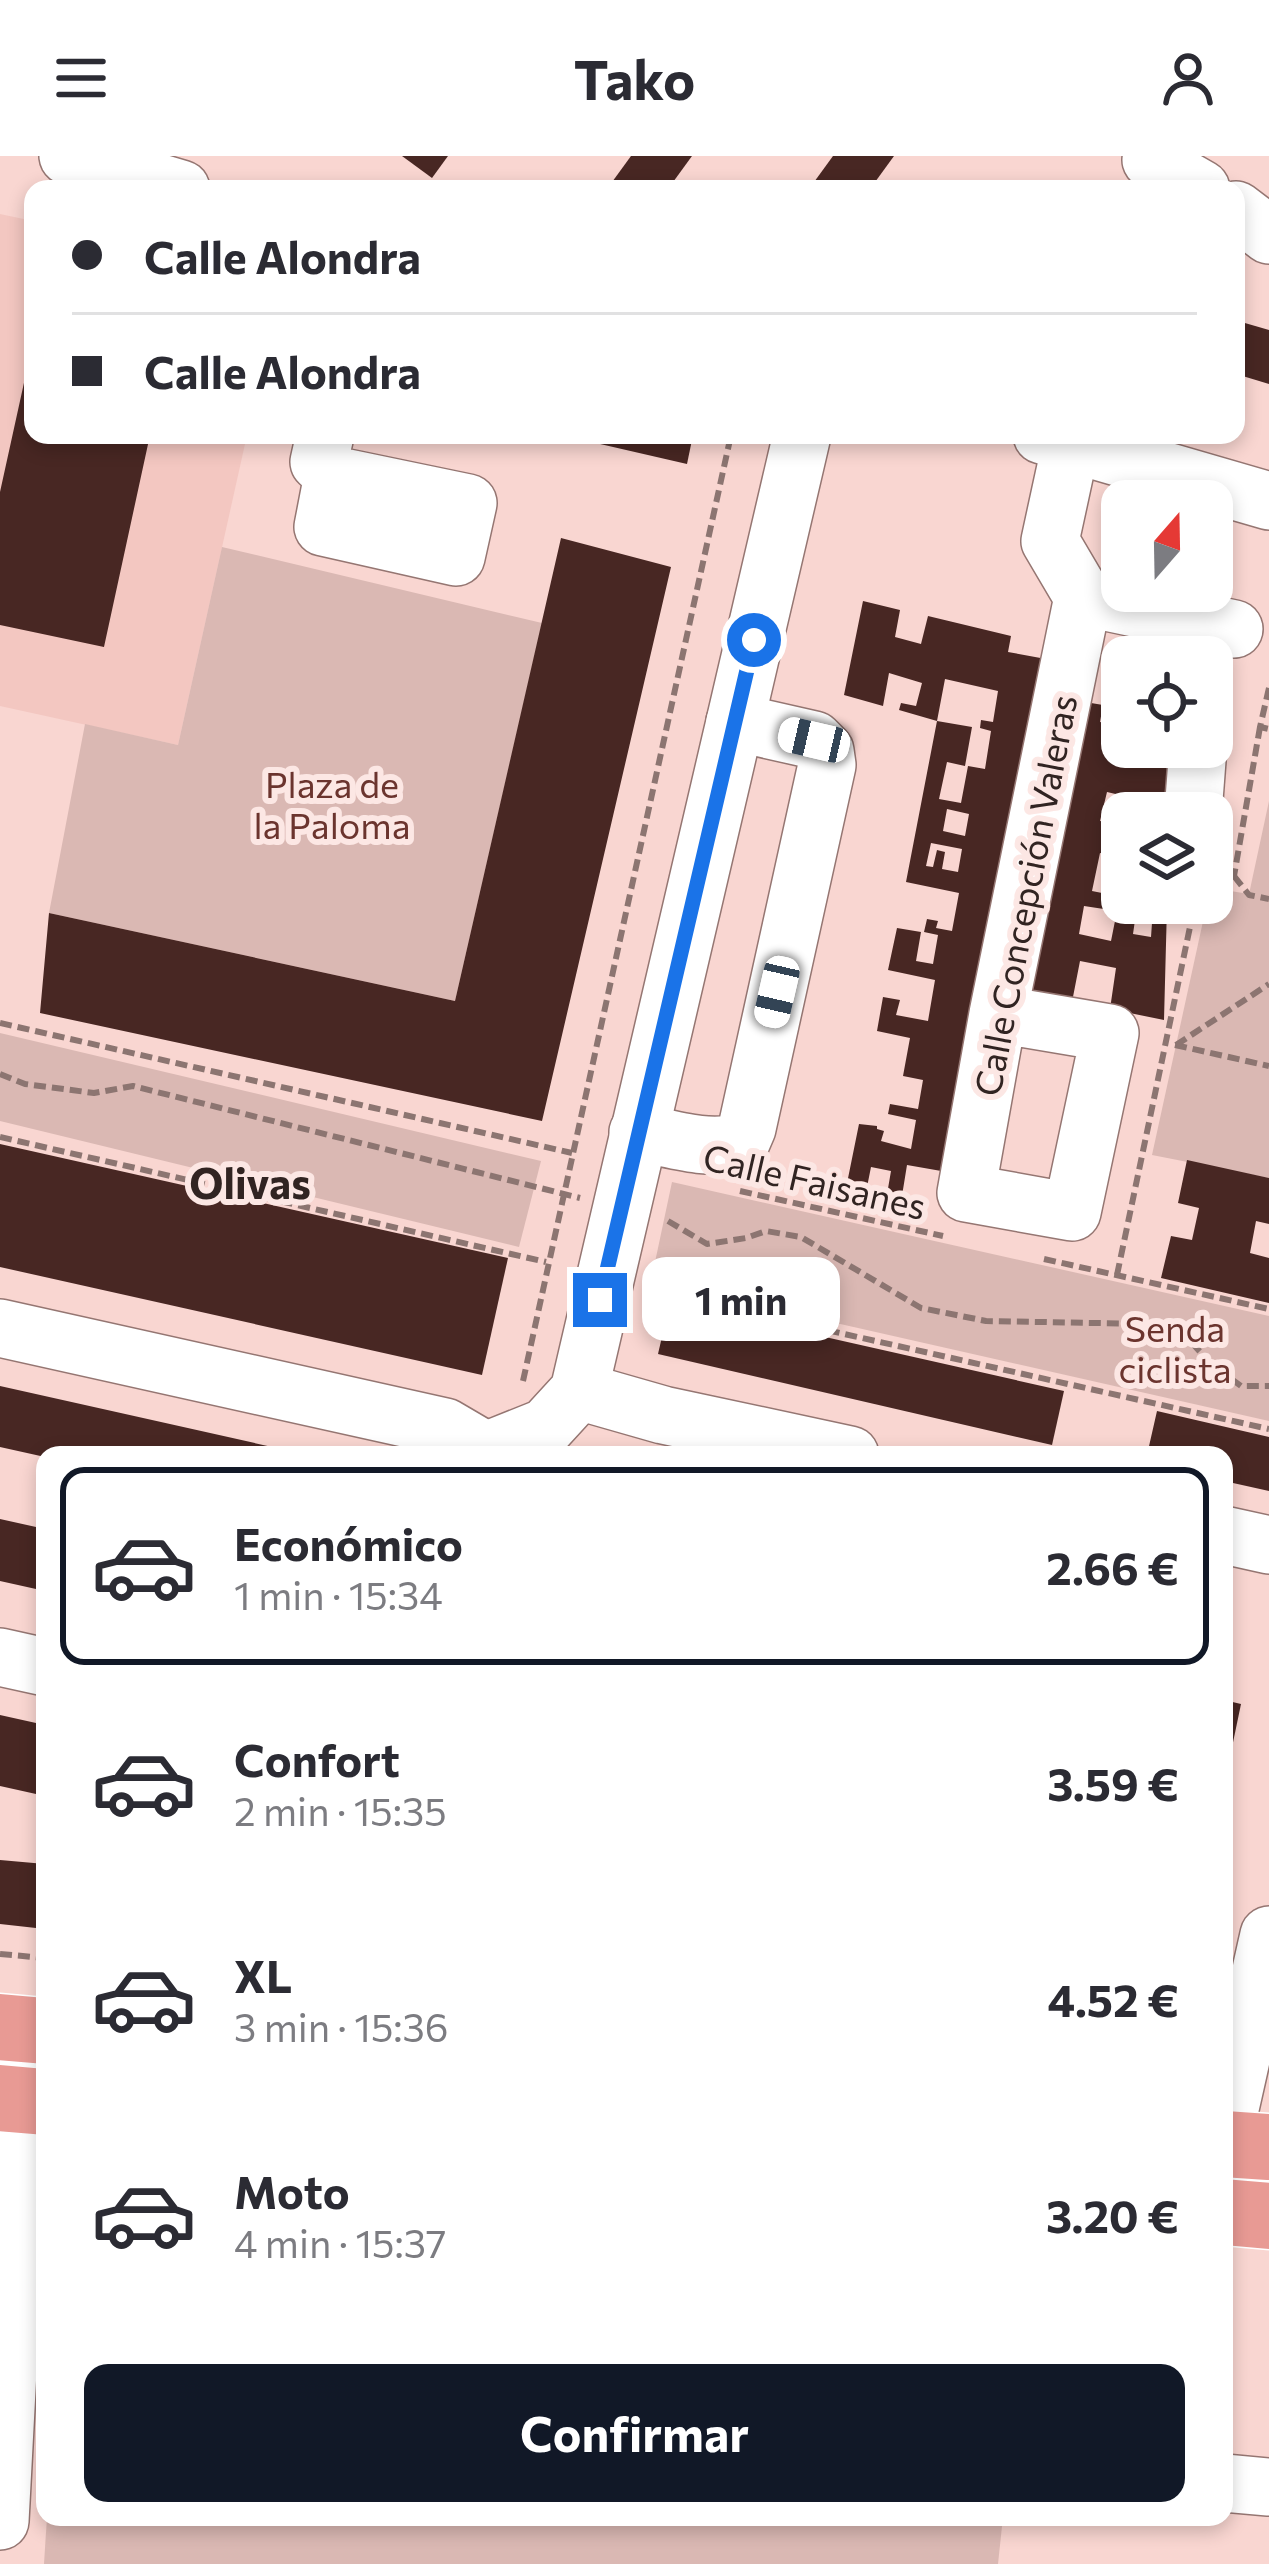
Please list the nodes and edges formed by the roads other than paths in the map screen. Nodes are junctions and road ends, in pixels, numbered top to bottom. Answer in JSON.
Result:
{"nodes":[{"id":1,"x":68,"y":156,"type":"edge"},
{"id":2,"x":1146,"y":168,"type":"edge"},
{"id":3,"x":150,"y":180,"type":"edge"},
{"id":4,"x":1177,"y":180,"type":"edge"},
{"id":5,"x":1245,"y":216,"type":"edge"},
{"id":6,"x":1269,"y":235,"type":"edge"},
{"id":7,"x":800,"y":444,"type":"edge"},
{"id":8,"x":1057,"y":444,"type":"edge"},
{"id":9,"x":1074,"y":444,"type":"edge"},
{"id":10,"x":1269,"y":501,"type":"edge"},
{"id":11,"x":1083,"y":597,"type":"junction"},
{"id":12,"x":1213,"y":636,"type":"edge"},
{"id":13,"x":735,"y":722,"type":"junction"},
{"id":14,"x":1016,"y":1017,"type":"junction"},
{"id":15,"x":638,"y":1132,"type":"junction"},
{"id":16,"x":0,"y":1328,"type":"edge"},
{"id":17,"x":579,"y":1391,"type":"junction"},
{"id":18,"x":478,"y":1446,"type":"edge"},
{"id":19,"x":508,"y":1446,"type":"edge"},
{"id":20,"x":582,"y":1446,"type":"edge"},
{"id":21,"x":808,"y":1446,"type":"edge"},
{"id":22,"x":1233,"y":1537,"type":"edge"},
{"id":23,"x":1269,"y":1545,"type":"edge"},
{"id":24,"x":0,"y":1657,"type":"edge"},
{"id":25,"x":36,"y":1665,"type":"edge"},
{"id":26,"x":1269,"y":1935,"type":"edge"},
{"id":27,"x":16,"y":2029,"type":"edge"},
{"id":28,"x":1233,"y":2098,"type":"edge"},
{"id":29,"x":20,"y":2100,"type":"edge"},
{"id":30,"x":1233,"y":2141,"type":"edge"},
{"id":31,"x":1269,"y":2147,"type":"edge"},
{"id":32,"x":1233,"y":2213,"type":"edge"},
{"id":33,"x":1269,"y":2216,"type":"edge"},
{"id":34,"x":1233,"y":2483,"type":"edge"},
{"id":35,"x":1269,"y":2487,"type":"edge"},
{"id":36,"x":0,"y":2518,"type":"edge"}],
"edges":[{"from":1,"to":3,"type":"street"},
{"from":2,"to":4,"type":"street"},
{"from":5,"to":6,"type":"street"},
{"from":7,"to":13,"type":"street"},
{"from":8,"to":11,"type":"street"},
{"from":9,"to":10,"type":"street"},
{"from":11,"to":12,"type":"street"},
{"from":11,"to":14,"type":"street","name":"Calle Concepción Valeras"},
{"from":13,"to":15,"type":"street"},
{"from":13,"to":15,"type":"street"},
{"from":14,"to":14,"type":"street","name":"Calle Concepción Valeras"},
{"from":15,"to":17,"type":"street"},
{"from":16,"to":18,"type":"street"},
{"from":17,"to":19,"type":"street"},
{"from":17,"to":20,"type":"street"},
{"from":17,"to":21,"type":"street"},
{"from":22,"to":23,"type":"street"},
{"from":24,"to":25,"type":"street"},
{"from":26,"to":28,"type":"street"},
{"from":27,"to":29,"type":"street"},
{"from":29,"to":36,"type":"street"},
{"from":30,"to":31,"type":"main road"},
{"from":32,"to":33,"type":"main road"},
{"from":34,"to":35,"type":"street"}]}
